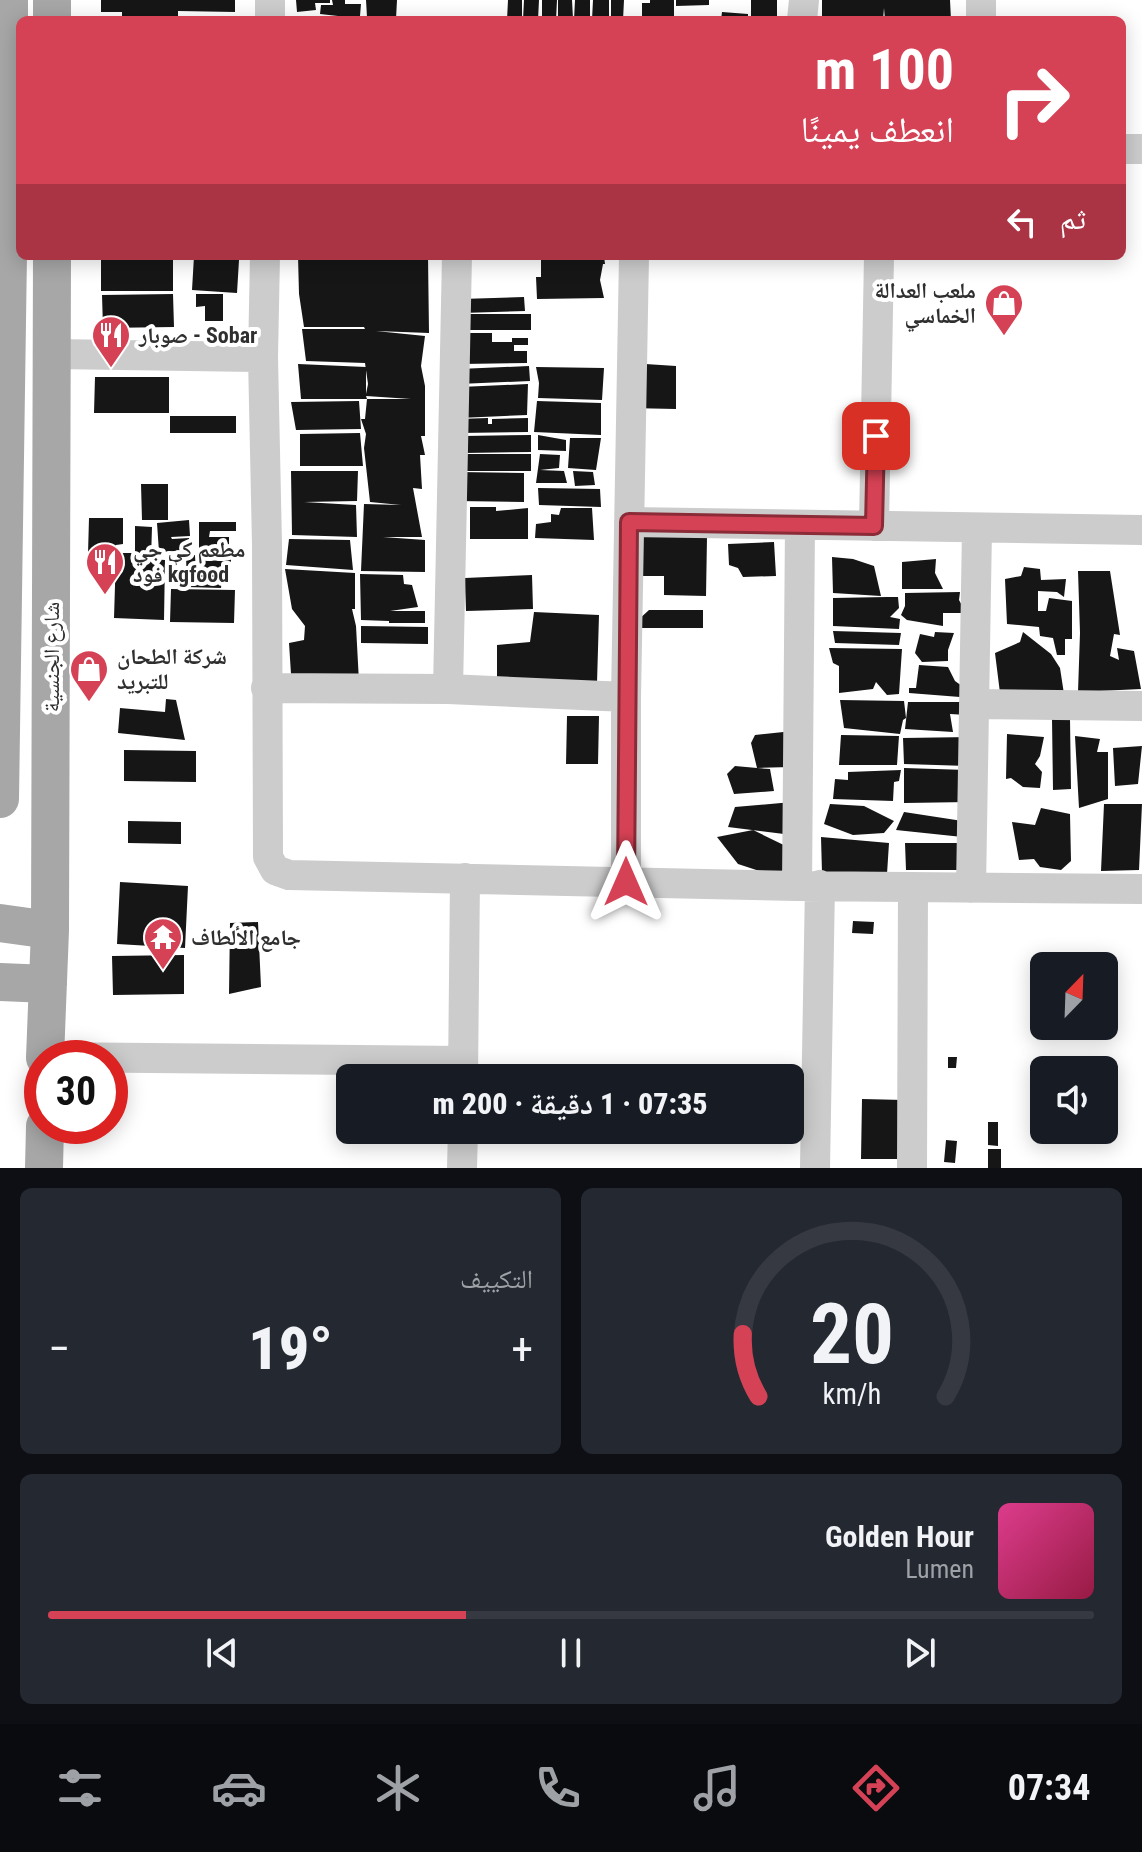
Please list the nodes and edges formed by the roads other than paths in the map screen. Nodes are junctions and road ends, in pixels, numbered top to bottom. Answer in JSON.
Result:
{"nodes":[{"id":1,"x":9,"y":0,"type":"edge"},
{"id":2,"x":5,"y":185,"type":"edge"},
{"id":3,"x":52,"y":260,"type":"edge"},
{"id":4,"x":265,"y":260,"type":"edge"},
{"id":5,"x":457,"y":260,"type":"edge"},
{"id":6,"x":634,"y":260,"type":"edge"},
{"id":7,"x":879,"y":260,"type":"edge"},
{"id":8,"x":53,"y":354,"type":"junction"},
{"id":9,"x":263,"y":357,"type":"junction"},
{"id":10,"x":629,"y":522,"type":"junction"},
{"id":11,"x":800,"y":525,"type":"junction"},
{"id":12,"x":874,"y":526,"type":"junction"},
{"id":13,"x":977,"y":529,"type":"junction"},
{"id":14,"x":1142,"y":530,"type":"edge"},
{"id":15,"x":1,"y":648,"type":"edge"},
{"id":16,"x":266,"y":688,"type":"junction"},
{"id":17,"x":448,"y":689,"type":"junction"},
{"id":18,"x":626,"y":697,"type":"junction"},
{"id":19,"x":974,"y":704,"type":"junction"},
{"id":20,"x":1142,"y":706,"type":"edge"},
{"id":21,"x":0,"y":799,"type":"edge"},
{"id":22,"x":465,"y":878,"type":"junction"},
{"id":23,"x":626,"y":882,"type":"junction"},
{"id":24,"x":808,"y":886,"type":"junction"},
{"id":25,"x":913,"y":887,"type":"junction"},
{"id":26,"x":971,"y":888,"type":"junction"},
{"id":27,"x":1142,"y":889,"type":"edge"},
{"id":28,"x":0,"y":923,"type":"edge"},
{"id":29,"x":50,"y":930,"type":"junction"},
{"id":30,"x":0,"y":982,"type":"edge"},
{"id":31,"x":48,"y":984,"type":"junction"},
{"id":32,"x":46,"y":1040,"type":"edge"},
{"id":33,"x":128,"y":1060,"type":"edge"},
{"id":34,"x":463,"y":1064,"type":"edge"},
{"id":35,"x":336,"y":1066,"type":"edge"},
{"id":36,"x":45,"y":1144,"type":"edge"},
{"id":37,"x":463,"y":1144,"type":"edge"},
{"id":38,"x":44,"y":1168,"type":"edge"},
{"id":39,"x":462,"y":1168,"type":"edge"},
{"id":40,"x":815,"y":1168,"type":"edge"},
{"id":41,"x":912,"y":1168,"type":"edge"}],
"edges":[{"from":1,"to":2,"type":"main road"},
{"from":2,"to":15,"type":"main road"},
{"from":3,"to":8,"type":"main road","name":"شارع الجنسية"},
{"from":4,"to":9,"type":"street"},
{"from":5,"to":17,"type":"street"},
{"from":6,"to":10,"type":"street"},
{"from":7,"to":12,"type":"street"},
{"from":8,"to":9,"type":"street"},
{"from":8,"to":29,"type":"main road","name":"شارع الجنسية"},
{"from":9,"to":16,"type":"street"},
{"from":10,"to":11,"type":"street"},
{"from":10,"to":18,"type":"street"},
{"from":11,"to":12,"type":"street"},
{"from":11,"to":24,"type":"street"},
{"from":12,"to":13,"type":"street"},
{"from":13,"to":14,"type":"street"},
{"from":13,"to":19,"type":"street"},
{"from":15,"to":21,"type":"main road"},
{"from":16,"to":17,"type":"street"},
{"from":16,"to":22,"type":"street"},
{"from":17,"to":18,"type":"street"},
{"from":18,"to":23,"type":"street"},
{"from":19,"to":20,"type":"street"},
{"from":19,"to":26,"type":"street"},
{"from":22,"to":23,"type":"street"},
{"from":22,"to":34,"type":"street"},
{"from":23,"to":24,"type":"street"},
{"from":24,"to":25,"type":"street"},
{"from":24,"to":40,"type":"street"},
{"from":25,"to":26,"type":"street"},
{"from":25,"to":41,"type":"street"},
{"from":26,"to":27,"type":"street"},
{"from":28,"to":29,"type":"main road"},
{"from":29,"to":31,"type":"main road","name":"شارع الجنسية"},
{"from":30,"to":31,"type":"main road"},
{"from":31,"to":32,"type":"main road","name":"شارع الجنسية"},
{"from":33,"to":35,"type":"street"},
{"from":36,"to":38,"type":"main road"},
{"from":37,"to":39,"type":"street"}]}
